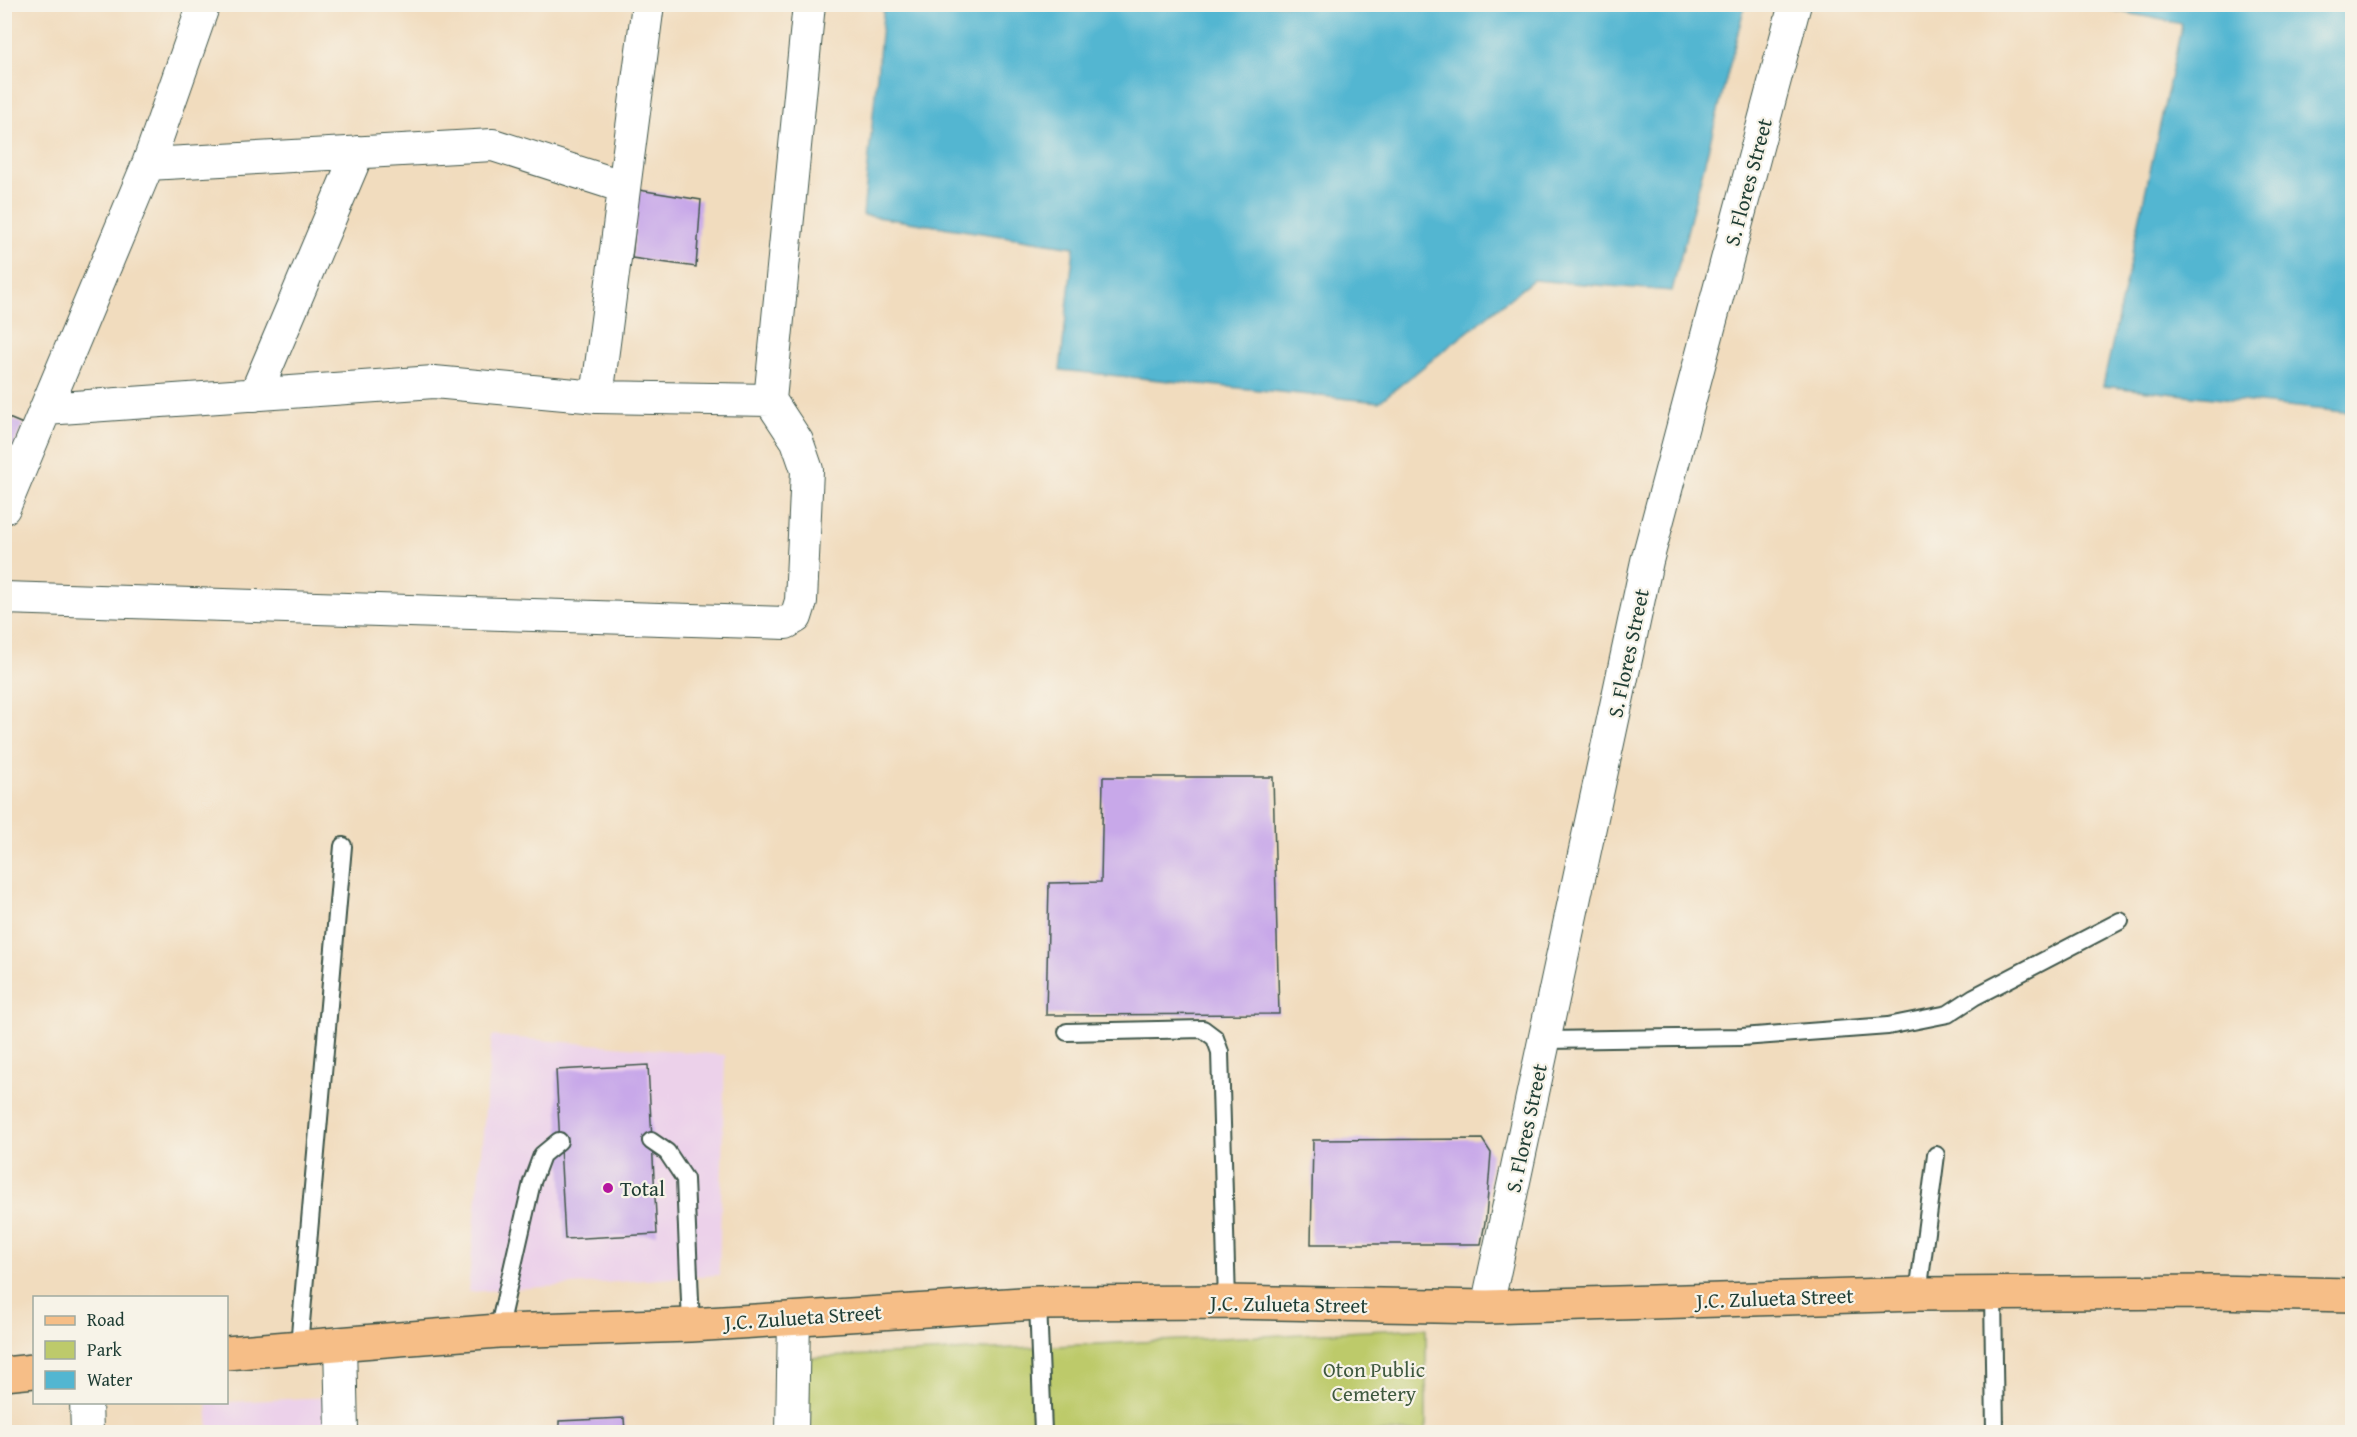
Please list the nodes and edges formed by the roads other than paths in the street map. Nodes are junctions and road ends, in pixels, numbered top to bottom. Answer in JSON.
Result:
{"nodes":[{"id":1,"x":204,"y":4,"type":"edge"},
{"id":2,"x":648,"y":4,"type":"edge"},
{"id":3,"x":809,"y":4,"type":"edge"},
{"id":4,"x":1794,"y":4,"type":"edge"},
{"id":5,"x":358,"y":152,"type":"junction"},
{"id":6,"x":148,"y":164,"type":"junction"},
{"id":7,"x":624,"y":187,"type":"junction"},
{"id":8,"x":255,"y":395,"type":"junction"},
{"id":9,"x":597,"y":397,"type":"junction"},
{"id":10,"x":770,"y":400,"type":"junction"},
{"id":11,"x":46,"y":409,"type":"junction"},
{"id":12,"x":4,"y":508,"type":"edge"},
{"id":13,"x":4,"y":598,"type":"edge"},
{"id":14,"x":343,"y":846,"type":"dead end"},
{"id":15,"x":2120,"y":921,"type":"dead end"},
{"id":16,"x":1067,"y":1032,"type":"dead end"},
{"id":17,"x":1546,"y":1040,"type":"junction"},
{"id":18,"x":559,"y":1141,"type":"dead end"},
{"id":19,"x":651,"y":1141,"type":"dead end"},
{"id":20,"x":1936,"y":1155,"type":"dead end"},
{"id":21,"x":1918,"y":1294,"type":"junction"},
{"id":22,"x":1993,"y":1294,"type":"junction"},
{"id":23,"x":2352,"y":1295,"type":"edge"},
{"id":24,"x":1227,"y":1302,"type":"junction"},
{"id":25,"x":1038,"y":1303,"type":"junction"},
{"id":26,"x":1487,"y":1307,"type":"junction"},
{"id":27,"x":794,"y":1318,"type":"junction"},
{"id":28,"x":691,"y":1325,"type":"junction"},
{"id":29,"x":498,"y":1331,"type":"junction"},
{"id":30,"x":340,"y":1343,"type":"junction"},
{"id":31,"x":299,"y":1346,"type":"junction"},
{"id":32,"x":228,"y":1353,"type":"edge"},
{"id":33,"x":33,"y":1371,"type":"edge"},
{"id":34,"x":4,"y":1374,"type":"edge"},
{"id":35,"x":86,"y":1404,"type":"edge"},
{"id":36,"x":87,"y":1432,"type":"edge"},
{"id":37,"x":342,"y":1432,"type":"edge"},
{"id":38,"x":792,"y":1432,"type":"edge"},
{"id":39,"x":1043,"y":1432,"type":"edge"},
{"id":40,"x":1995,"y":1432,"type":"edge"}],
"edges":[{"from":1,"to":6,"type":"street"},
{"from":2,"to":7,"type":"street"},
{"from":3,"to":10,"type":"street"},
{"from":4,"to":17,"type":"street","name":"S. Flores Street"},
{"from":5,"to":6,"type":"street"},
{"from":5,"to":7,"type":"street"},
{"from":5,"to":8,"type":"street"},
{"from":6,"to":11,"type":"street"},
{"from":7,"to":9,"type":"street"},
{"from":8,"to":9,"type":"street"},
{"from":8,"to":11,"type":"street"},
{"from":9,"to":10,"type":"street"},
{"from":10,"to":13,"type":"street"},
{"from":11,"to":12,"type":"street"},
{"from":14,"to":31,"type":"lane"},
{"from":15,"to":17,"type":"lane"},
{"from":16,"to":24,"type":"lane"},
{"from":17,"to":26,"type":"street","name":"S. Flores Street"},
{"from":18,"to":29,"type":"lane"},
{"from":19,"to":28,"type":"lane"},
{"from":20,"to":21,"type":"lane"},
{"from":21,"to":22,"type":"main road","name":"J.C. Zulueta Street"},
{"from":21,"to":26,"type":"main road","name":"J.C. Zulueta Street"},
{"from":22,"to":23,"type":"main road","name":"J.C. Zulueta Street"},
{"from":22,"to":40,"type":"lane"},
{"from":24,"to":25,"type":"main road","name":"J.C. Zulueta Street"},
{"from":24,"to":26,"type":"main road","name":"J.C. Zulueta Street"},
{"from":25,"to":27,"type":"main road","name":"J.C. Zulueta Street"},
{"from":25,"to":39,"type":"lane"},
{"from":27,"to":28,"type":"main road","name":"J.C. Zulueta Street"},
{"from":27,"to":38,"type":"street"},
{"from":28,"to":29,"type":"main road","name":"J.C. Zulueta Street"},
{"from":29,"to":30,"type":"main road","name":"J.C. Zulueta Street"},
{"from":30,"to":31,"type":"main road","name":"J.C. Zulueta Street"},
{"from":30,"to":37,"type":"street"},
{"from":31,"to":32,"type":"main road","name":"J.C. Zulueta Street"},
{"from":33,"to":34,"type":"main road"},
{"from":35,"to":36,"type":"street"}]}
